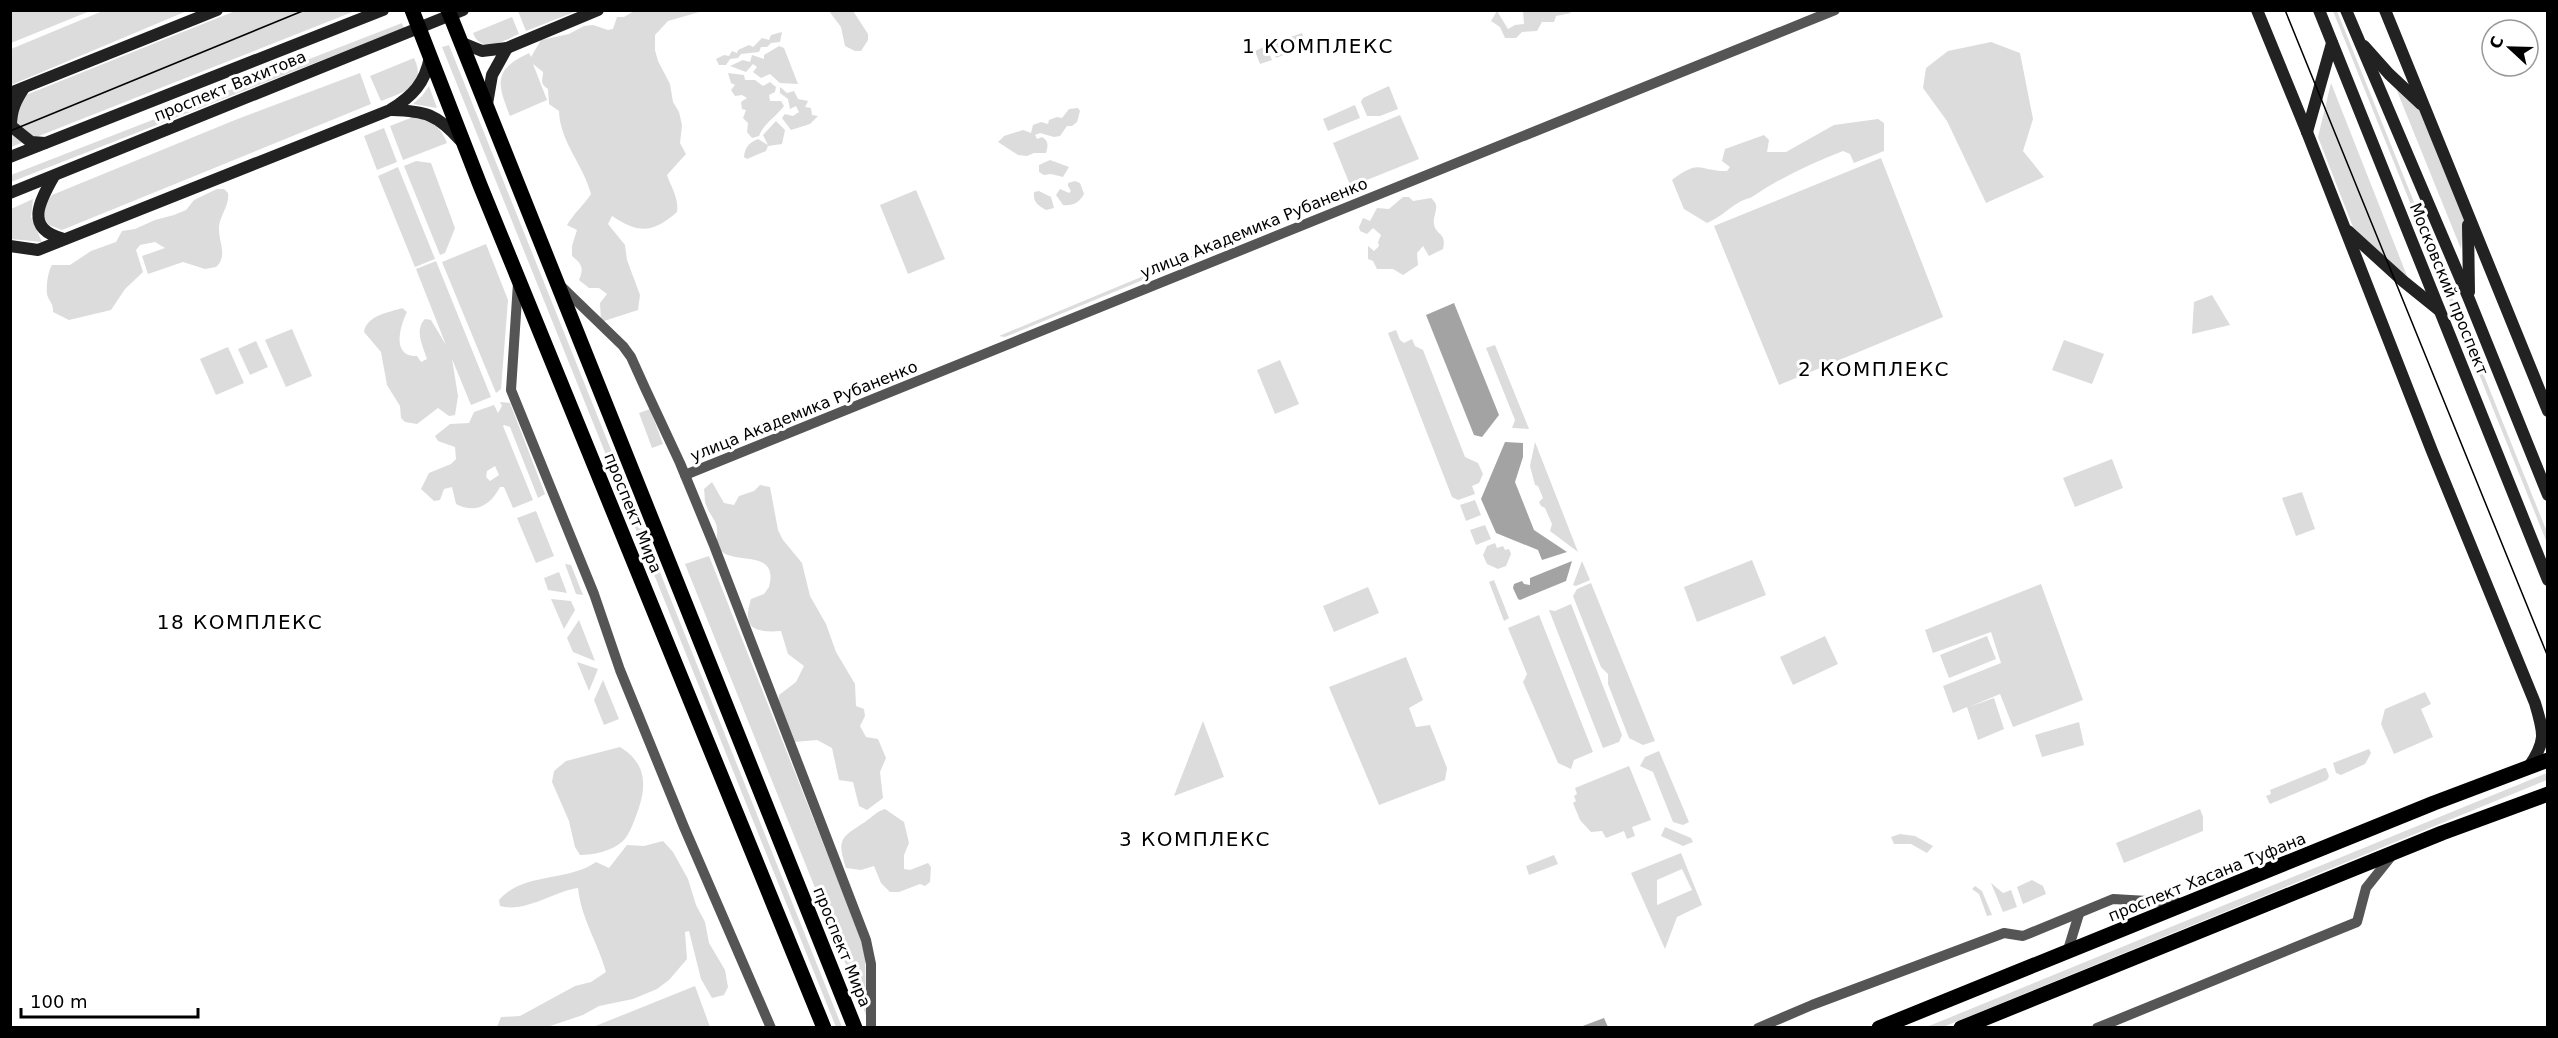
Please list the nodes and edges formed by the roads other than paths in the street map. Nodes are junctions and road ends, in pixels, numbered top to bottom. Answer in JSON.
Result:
{"nodes":[{"id":1,"x":217,"y":10,"type":"edge"},
{"id":2,"x":383,"y":10,"type":"edge"},
{"id":3,"x":412,"y":10,"type":"edge"},
{"id":4,"x":448,"y":10,"type":"edge"},
{"id":5,"x":463,"y":10,"type":"edge"},
{"id":6,"x":598,"y":10,"type":"edge"},
{"id":7,"x":1835,"y":10,"type":"edge"},
{"id":8,"x":2257,"y":10,"type":"edge"},
{"id":9,"x":2319,"y":10,"type":"edge"},
{"id":10,"x":2346,"y":10,"type":"edge"},
{"id":11,"x":2385,"y":10,"type":"edge"},
{"id":12,"x":2356,"y":38,"type":"junction"},
{"id":13,"x":460,"y":40,"type":"junction"},
{"id":14,"x":2332,"y":43,"type":"junction"},
{"id":15,"x":507,"y":48,"type":"junction"},
{"id":16,"x":429,"y":54,"type":"junction"},
{"id":17,"x":25,"y":87,"type":"junction"},
{"id":18,"x":10,"y":93,"type":"edge"},
{"id":19,"x":486,"y":105,"type":"junction"},
{"id":20,"x":2424,"y":107,"type":"junction"},
{"id":21,"x":390,"y":110,"type":"junction"},
{"id":22,"x":2307,"y":132,"type":"junction"},
{"id":23,"x":47,"y":143,"type":"junction"},
{"id":24,"x":464,"y":145,"type":"junction"},
{"id":25,"x":10,"y":157,"type":"edge"},
{"id":26,"x":54,"y":176,"type":"junction"},
{"id":27,"x":10,"y":194,"type":"edge"},
{"id":28,"x":2468,"y":216,"type":"junction"},
{"id":29,"x":2345,"y":229,"type":"junction"},
{"id":30,"x":64,"y":240,"type":"junction"},
{"id":31,"x":10,"y":246,"type":"edge"},
{"id":32,"x":551,"y":270,"type":"junction"},
{"id":33,"x":519,"y":280,"type":"junction"},
{"id":34,"x":2469,"y":299,"type":"junction"},
{"id":35,"x":2441,"y":312,"type":"junction"},
{"id":36,"x":2547,"y":411,"type":"edge"},
{"id":37,"x":685,"y":475,"type":"junction"},
{"id":38,"x":2547,"y":495,"type":"edge"},
{"id":39,"x":2547,"y":580,"type":"edge"},
{"id":40,"x":2531,"y":694,"type":"junction"},
{"id":41,"x":2547,"y":708,"type":"edge"},
{"id":42,"x":2547,"y":760,"type":"edge"},
{"id":43,"x":2528,"y":768,"type":"junction"},
{"id":44,"x":2544,"y":796,"type":"edge"},
{"id":45,"x":2394,"y":853,"type":"junction"},
{"id":46,"x":2191,"y":903,"type":"junction"},
{"id":47,"x":2079,"y":914,"type":"junction"},
{"id":48,"x":2067,"y":953,"type":"junction"},
{"id":49,"x":771,"y":1028,"type":"edge"},
{"id":50,"x":824,"y":1028,"type":"edge"},
{"id":51,"x":855,"y":1028,"type":"edge"},
{"id":52,"x":871,"y":1028,"type":"edge"},
{"id":53,"x":1758,"y":1028,"type":"edge"},
{"id":54,"x":1880,"y":1028,"type":"edge"},
{"id":55,"x":1961,"y":1028,"type":"edge"},
{"id":56,"x":2097,"y":1028,"type":"edge"}],
"edges":[{"from":1,"to":17,"type":"main road"},
{"from":2,"to":23,"type":"main road","name":"проспект Вахитова"},
{"from":3,"to":16,"type":"main road","name":"проспект Мира"},
{"from":4,"to":13,"type":"main road","name":"проспект Мира"},
{"from":5,"to":26,"type":"main road","name":"проспект Вахитова"},
{"from":6,"to":15,"type":"main road"},
{"from":7,"to":37,"type":"street","name":"улица Академика Рубаненко"},
{"from":8,"to":22,"type":"main road"},
{"from":9,"to":14,"type":"main road","name":"Московский проспект"},
{"from":10,"to":12,"type":"main road","name":"Московский проспект"},
{"from":11,"to":20,"type":"main road"},
{"from":12,"to":20,"type":"main road"},
{"from":12,"to":34,"type":"main road","name":"Московский проспект"},
{"from":13,"to":15,"type":"main road"},
{"from":13,"to":19,"type":"main road","name":"проспект Мира"},
{"from":14,"to":22,"type":"main road"},
{"from":14,"to":35,"type":"main road","name":"Московский проспект"},
{"from":15,"to":19,"type":"main road"},
{"from":16,"to":21,"type":"main road"},
{"from":16,"to":24,"type":"main road","name":"проспект Мира"},
{"from":17,"to":18,"type":"main road"},
{"from":17,"to":23,"type":"main road"},
{"from":19,"to":32,"type":"main road","name":"проспект Мира"},
{"from":20,"to":28,"type":"main road"},
{"from":21,"to":24,"type":"main road"},
{"from":21,"to":30,"type":"main road"},
{"from":22,"to":29,"type":"main road"},
{"from":23,"to":25,"type":"main road","name":"проспект Вахитова"},
{"from":24,"to":33,"type":"main road","name":"проспект Мира"},
{"from":26,"to":27,"type":"main road","name":"проспект Вахитова"},
{"from":26,"to":30,"type":"main road"},
{"from":28,"to":34,"type":"main road"},
{"from":28,"to":36,"type":"main road"},
{"from":29,"to":35,"type":"main road"},
{"from":29,"to":40,"type":"main road"},
{"from":30,"to":31,"type":"main road"},
{"from":32,"to":37,"type":"street"},
{"from":32,"to":51,"type":"main road","name":"проспект Мира"},
{"from":33,"to":49,"type":"street"},
{"from":33,"to":50,"type":"main road","name":"проспект Мира"},
{"from":34,"to":38,"type":"main road","name":"Московский проспект"},
{"from":35,"to":39,"type":"main road","name":"Московский проспект"},
{"from":37,"to":52,"type":"street"},
{"from":40,"to":41,"type":"main road"},
{"from":40,"to":43,"type":"main road"},
{"from":42,"to":43,"type":"main road","name":"проспект Хасана Туфана"},
{"from":43,"to":46,"type":"main road","name":"проспект Хасана Туфана"},
{"from":44,"to":45,"type":"main road"},
{"from":45,"to":55,"type":"main road"},
{"from":45,"to":56,"type":"street"},
{"from":46,"to":47,"type":"street"},
{"from":46,"to":48,"type":"main road","name":"проспект Хасана Туфана"},
{"from":47,"to":48,"type":"street"},
{"from":47,"to":53,"type":"street"},
{"from":48,"to":54,"type":"main road","name":"проспект Хасана Туфана"}]}
